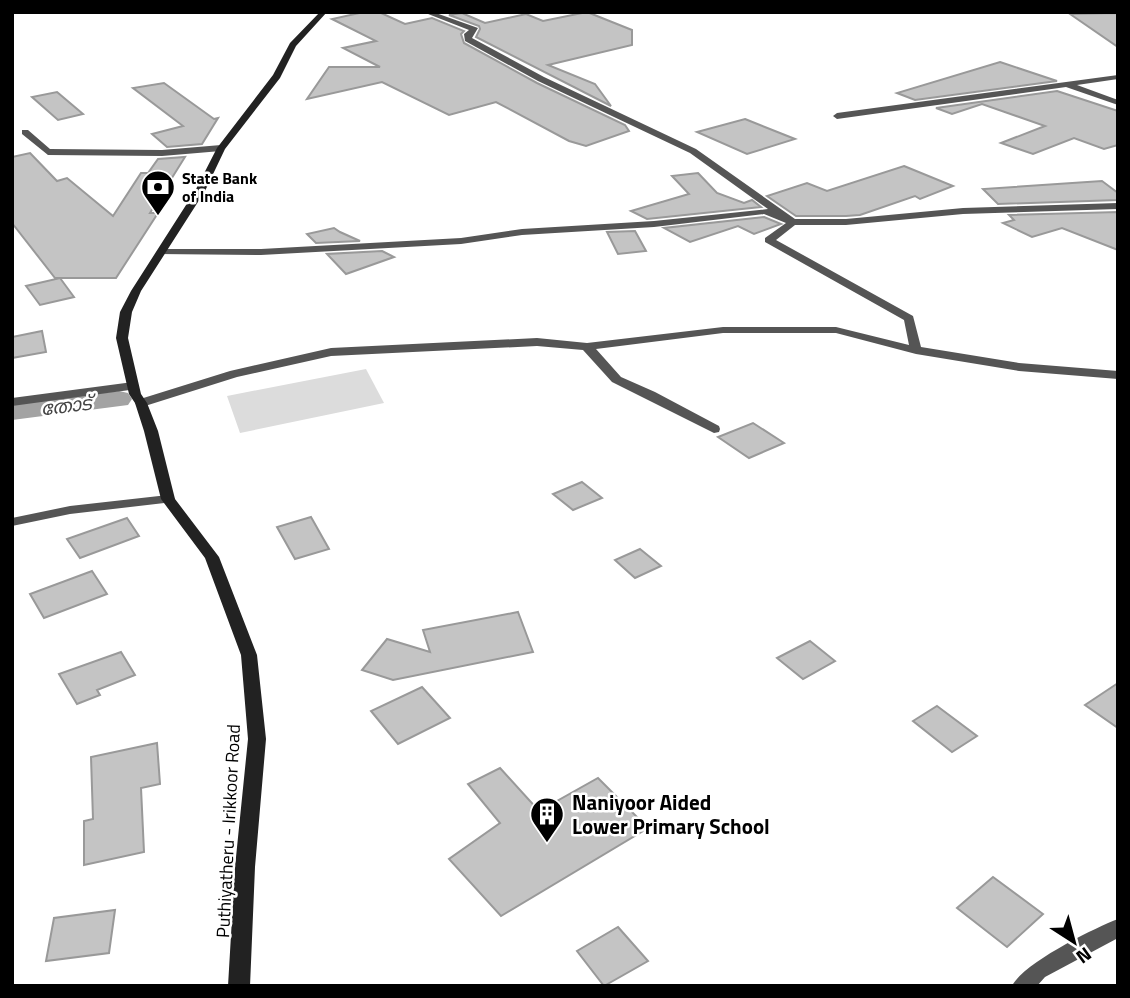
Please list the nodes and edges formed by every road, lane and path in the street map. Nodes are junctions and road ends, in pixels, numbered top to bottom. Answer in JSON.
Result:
{"nodes":[{"id":1,"x":324,"y":12,"type":"edge"},
{"id":2,"x":426,"y":12,"type":"edge"},
{"id":3,"x":1118,"y":77,"type":"edge"},
{"id":4,"x":1068,"y":84,"type":"junction"},
{"id":5,"x":1118,"y":103,"type":"edge"},
{"id":6,"x":837,"y":116,"type":"dead end"},
{"id":7,"x":25,"y":132,"type":"dead end"},
{"id":8,"x":221,"y":148,"type":"junction"},
{"id":9,"x":1118,"y":206,"type":"edge"},
{"id":10,"x":793,"y":222,"type":"junction"},
{"id":11,"x":162,"y":252,"type":"junction"},
{"id":12,"x":587,"y":347,"type":"junction"},
{"id":13,"x":916,"y":350,"type":"junction"},
{"id":14,"x":1118,"y":375,"type":"edge"},
{"id":15,"x":133,"y":386,"type":"junction"},
{"id":16,"x":12,"y":402,"type":"edge"},
{"id":17,"x":141,"y":403,"type":"junction"},
{"id":18,"x":714,"y":429,"type":"dead end"},
{"id":19,"x":168,"y":499,"type":"junction"},
{"id":20,"x":12,"y":522,"type":"edge"},
{"id":21,"x":1118,"y":928,"type":"edge"},
{"id":22,"x":239,"y":986,"type":"edge"},
{"id":23,"x":1022,"y":986,"type":"edge"}],
"edges":[{"from":1,"to":8,"type":"main road","name":"Puthiyatheru - Irikkoor Road"},
{"from":2,"to":10,"type":"street"},
{"from":3,"to":4,"type":"street"},
{"from":4,"to":5,"type":"street"},
{"from":4,"to":6,"type":"street"},
{"from":7,"to":8,"type":"street"},
{"from":8,"to":11,"type":"main road","name":"Puthiyatheru - Irikkoor Road"},
{"from":9,"to":10,"type":"street"},
{"from":10,"to":11,"type":"street"},
{"from":10,"to":13,"type":"street"},
{"from":11,"to":15,"type":"main road","name":"Puthiyatheru - Irikkoor Road"},
{"from":12,"to":13,"type":"street"},
{"from":12,"to":17,"type":"street"},
{"from":12,"to":18,"type":"street"},
{"from":13,"to":14,"type":"street"},
{"from":15,"to":16,"type":"street"},
{"from":15,"to":17,"type":"main road","name":"Puthiyatheru - Irikkoor Road"},
{"from":17,"to":19,"type":"main road","name":"Puthiyatheru - Irikkoor Road"},
{"from":19,"to":20,"type":"street"},
{"from":19,"to":22,"type":"main road","name":"Puthiyatheru - Irikkoor Road"},
{"from":21,"to":23,"type":"street"}]}
